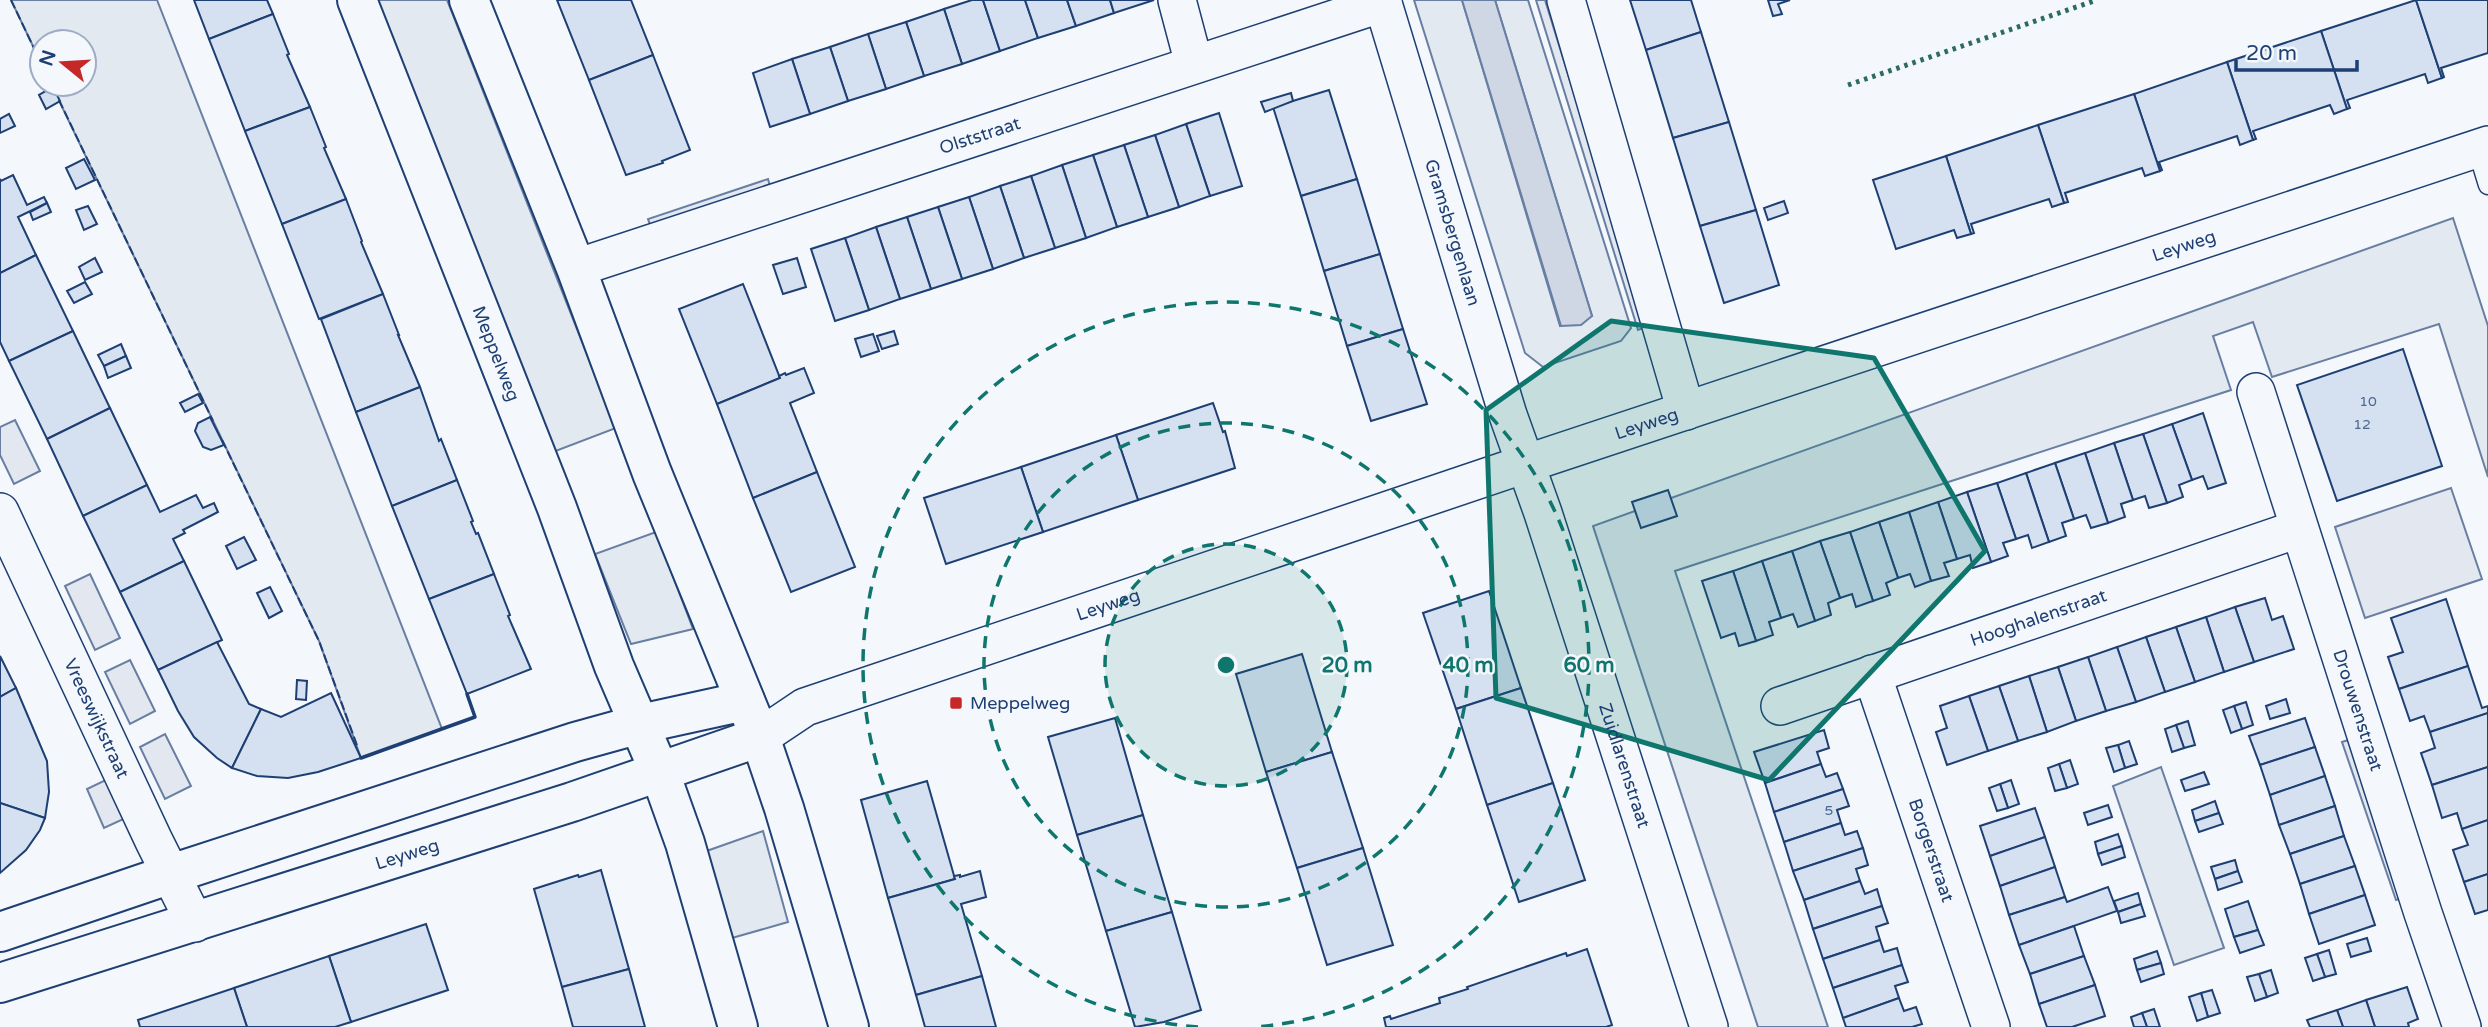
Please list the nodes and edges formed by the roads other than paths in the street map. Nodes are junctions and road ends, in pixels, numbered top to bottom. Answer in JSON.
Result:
{"nodes":[{"id":1,"x":357,"y":0,"type":"edge"},
{"id":2,"x":469,"y":0,"type":"edge"},
{"id":3,"x":1177,"y":0,"type":"edge"},
{"id":4,"x":1566,"y":0,"type":"edge"},
{"id":5,"x":1382,"y":2,"type":"edge"},
{"id":6,"x":1195,"y":64,"type":"junction"},
{"id":7,"x":2482,"y":147,"type":"edge"},
{"id":8,"x":2488,"y":185,"type":"edge"},
{"id":9,"x":576,"y":268,"type":"junction"},
{"id":10,"x":2256,"y":392,"type":"dead end"},
{"id":11,"x":1686,"y":411,"type":"junction"},
{"id":12,"x":1525,"y":464,"type":"junction"},
{"id":13,"x":0,"y":512,"type":"edge"},
{"id":14,"x":2298,"y":529,"type":"junction"},
{"id":15,"x":1872,"y":674,"type":"junction"},
{"id":16,"x":745,"y":701,"type":"junction"},
{"id":17,"x":1780,"y":706,"type":"dead end"},
{"id":18,"x":805,"y":707,"type":"junction"},
{"id":19,"x":639,"y":724,"type":"junction"},
{"id":20,"x":760,"y":737,"type":"junction"},
{"id":21,"x":660,"y":773,"type":"junction"},
{"id":22,"x":171,"y":874,"type":"junction"},
{"id":23,"x":195,"y":923,"type":"junction"},
{"id":24,"x":0,"y":932,"type":"edge"},
{"id":25,"x":0,"y":983,"type":"edge"},
{"id":26,"x":738,"y":1027,"type":"edge"},
{"id":27,"x":849,"y":1027,"type":"edge"},
{"id":28,"x":1709,"y":1027,"type":"edge"},
{"id":29,"x":1990,"y":1027,"type":"edge"},
{"id":30,"x":2462,"y":1027,"type":"edge"}],
"edges":[{"from":1,"to":19,"type":"main road","name":"Meppelweg"},
{"from":2,"to":9,"type":"main road"},
{"from":3,"to":6,"type":"street"},
{"from":4,"to":11,"type":"street"},
{"from":5,"to":6,"type":"street","name":"Olststraat"},
{"from":5,"to":12,"type":"street","name":"Gramsbergenlaan"},
{"from":6,"to":9,"type":"street","name":"Olststraat"},
{"from":7,"to":8,"type":"lane"},
{"from":7,"to":11,"type":"street","name":"Leyweg"},
{"from":9,"to":16,"type":"main road"},
{"from":10,"to":14,"type":"street","name":"Drouwenstraat"},
{"from":11,"to":12,"type":"street","name":"Leyweg"},
{"from":12,"to":18,"type":"street","name":"Leyweg"},
{"from":12,"to":28,"type":"street","name":"Zuidlarenstraat"},
{"from":13,"to":22,"type":"street","name":"Vreeswijkstraat"},
{"from":14,"to":15,"type":"street","name":"Hooghalenstraat"},
{"from":14,"to":30,"type":"street","name":"Drouwenstraat"},
{"from":15,"to":17,"type":"street","name":"Hooghalenstraat"},
{"from":15,"to":29,"type":"street","name":"Borgerstraat"},
{"from":16,"to":18,"type":"street","name":"Leyweg"},
{"from":16,"to":19,"type":"main road","name":"Leyweg"},
{"from":16,"to":20,"type":"main road"},
{"from":18,"to":20,"type":"street","name":"Leyweg"},
{"from":19,"to":21,"type":"main road","name":"Meppelweg"},
{"from":19,"to":22,"type":"main road","name":"Leyweg"},
{"from":20,"to":21,"type":"main road","name":"Leyweg"},
{"from":20,"to":27,"type":"main road"},
{"from":21,"to":23,"type":"main road","name":"Leyweg"},
{"from":21,"to":26,"type":"main road","name":"Meppelweg"},
{"from":22,"to":23,"type":"street","name":"Vreeswijkstraat"},
{"from":22,"to":24,"type":"main road","name":"Leyweg"},
{"from":23,"to":25,"type":"main road","name":"Leyweg"}]}
